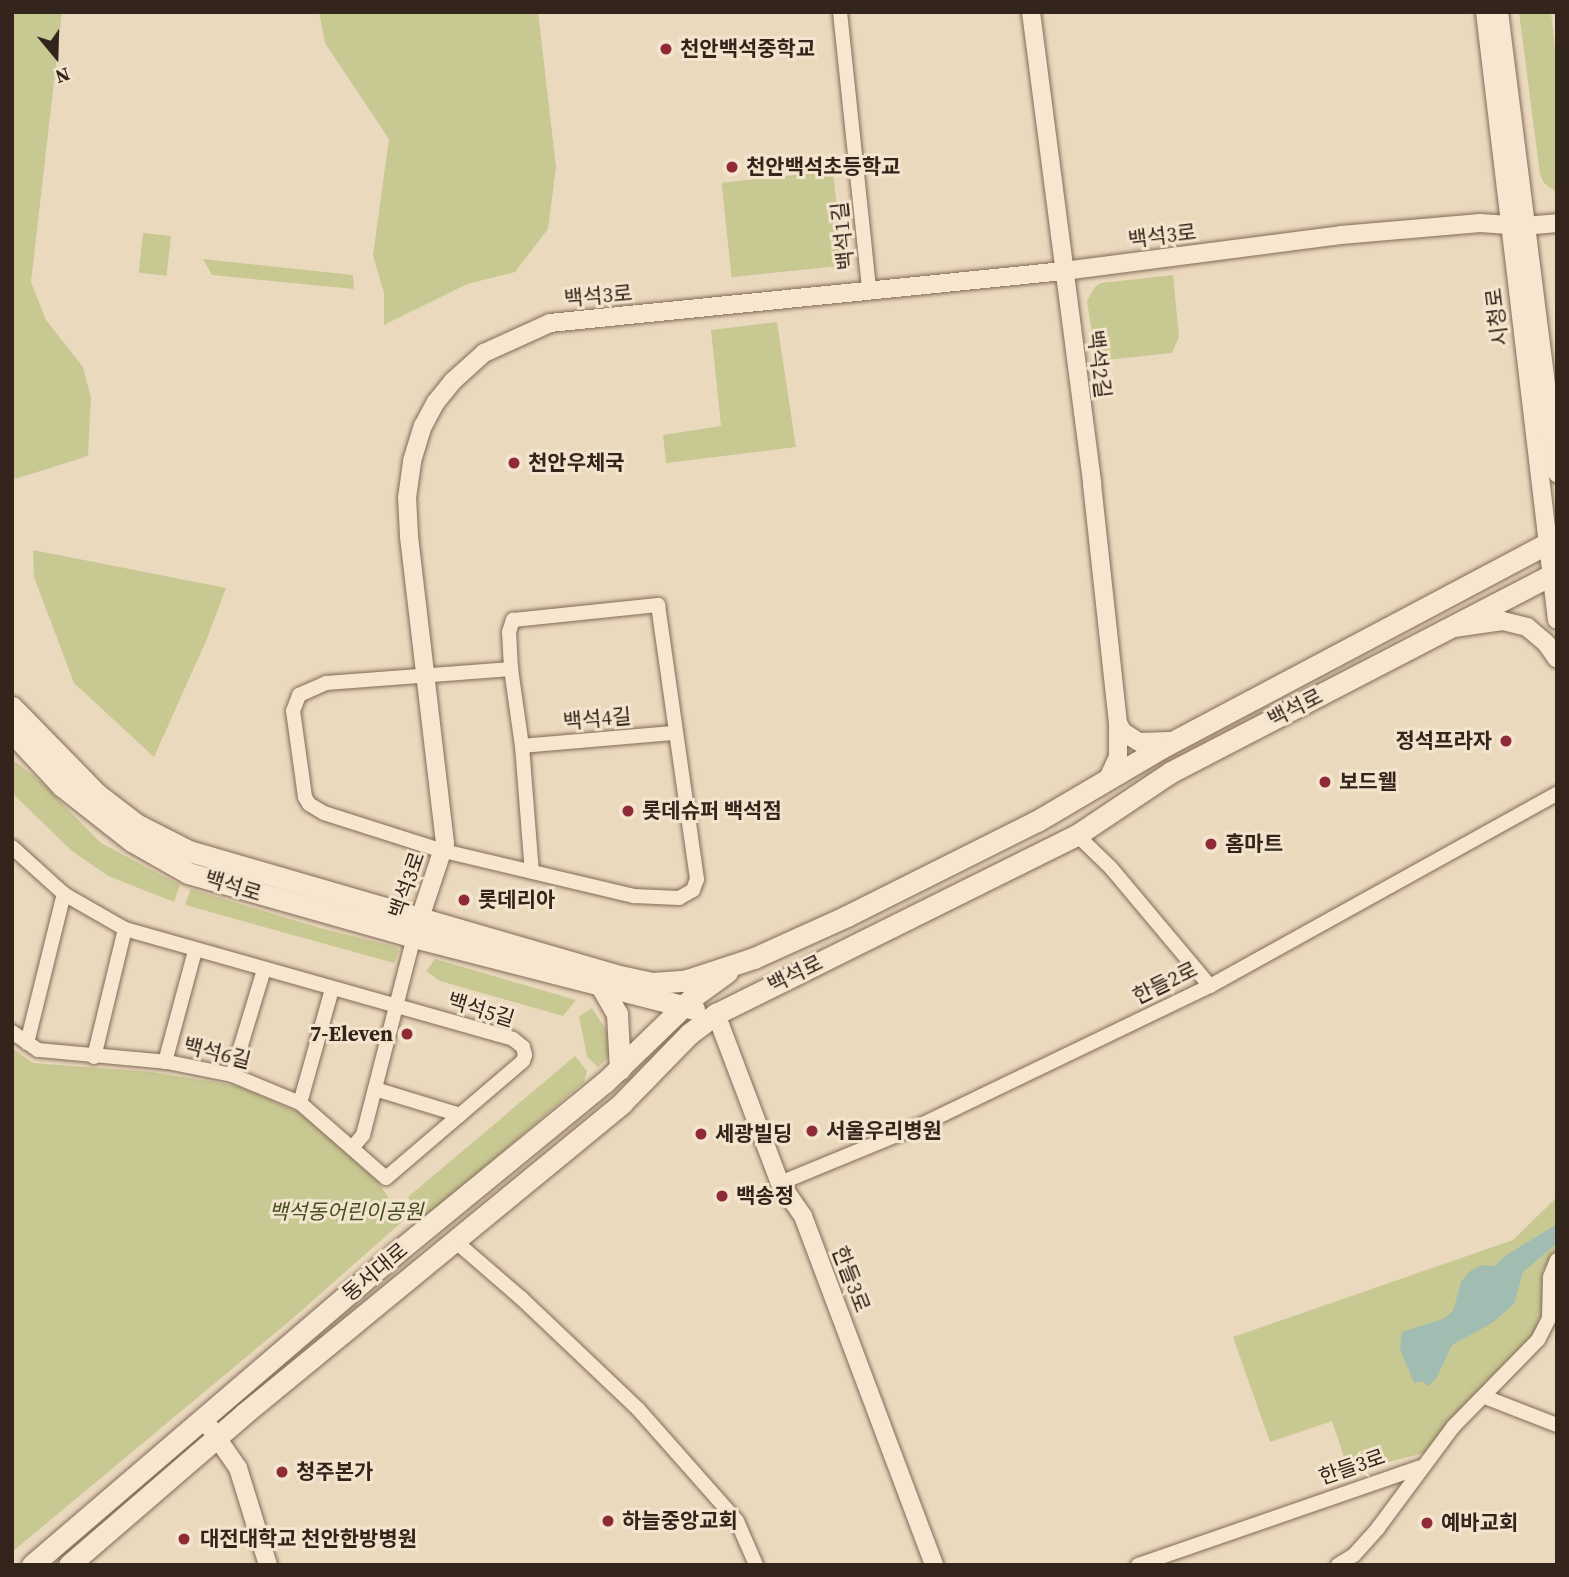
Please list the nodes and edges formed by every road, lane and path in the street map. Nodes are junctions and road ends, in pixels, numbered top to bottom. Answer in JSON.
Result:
{"nodes":[{"id":1,"x":840,"y":12,"type":"edge"},
{"id":2,"x":1031,"y":12,"type":"edge"},
{"id":3,"x":1485,"y":12,"type":"edge"},
{"id":4,"x":1499,"y":12,"type":"edge"},
{"id":5,"x":1557,"y":223,"type":"edge"},
{"id":6,"x":1516,"y":225,"type":"junction"},
{"id":7,"x":1064,"y":271,"type":"junction"},
{"id":8,"x":869,"y":289,"type":"junction"},
{"id":9,"x":1557,"y":473,"type":"edge"},
{"id":10,"x":1552,"y":540,"type":"edge"},
{"id":11,"x":1554,"y":573,"type":"edge"},
{"id":12,"x":1557,"y":620,"type":"edge"},
{"id":13,"x":1447,"y":629,"type":"junction"},
{"id":14,"x":1557,"y":659,"type":"edge"},
{"id":15,"x":511,"y":668,"type":"junction"},
{"id":16,"x":426,"y":674,"type":"junction"},
{"id":17,"x":12,"y":707,"type":"edge"},
{"id":18,"x":1118,"y":723,"type":"junction"},
{"id":19,"x":674,"y":733,"type":"junction"},
{"id":20,"x":15,"y":739,"type":"edge"},
{"id":21,"x":1177,"y":739,"type":"junction"},
{"id":22,"x":522,"y":746,"type":"junction"},
{"id":23,"x":1107,"y":781,"type":"junction"},
{"id":24,"x":1557,"y":794,"type":"edge"},
{"id":25,"x":1077,"y":835,"type":"junction"},
{"id":26,"x":12,"y":847,"type":"edge"},
{"id":27,"x":443,"y":850,"type":"junction"},
{"id":28,"x":532,"y":872,"type":"junction"},
{"id":29,"x":64,"y":894,"type":"junction"},
{"id":30,"x":417,"y":927,"type":"junction"},
{"id":31,"x":125,"y":929,"type":"junction"},
{"id":32,"x":195,"y":951,"type":"junction"},
{"id":33,"x":754,"y":958,"type":"junction"},
{"id":34,"x":264,"y":970,"type":"junction"},
{"id":35,"x":652,"y":983,"type":"junction"},
{"id":36,"x":601,"y":986,"type":"junction"},
{"id":37,"x":1210,"y":986,"type":"junction"},
{"id":38,"x":332,"y":989,"type":"junction"},
{"id":39,"x":689,"y":1001,"type":"junction"},
{"id":40,"x":395,"y":1007,"type":"junction"},
{"id":41,"x":716,"y":1014,"type":"junction"},
{"id":42,"x":12,"y":1032,"type":"edge"},
{"id":43,"x":27,"y":1043,"type":"junction"},
{"id":44,"x":94,"y":1058,"type":"junction"},
{"id":45,"x":165,"y":1062,"type":"junction"},
{"id":46,"x":620,"y":1069,"type":"junction"},
{"id":47,"x":232,"y":1075,"type":"junction"},
{"id":48,"x":374,"y":1089,"type":"junction"},
{"id":49,"x":300,"y":1103,"type":"junction"},
{"id":50,"x":460,"y":1115,"type":"junction"},
{"id":51,"x":352,"y":1148,"type":"junction"},
{"id":52,"x":386,"y":1178,"type":"joint"},
{"id":53,"x":780,"y":1183,"type":"junction"},
{"id":54,"x":454,"y":1241,"type":"junction"},
{"id":55,"x":1557,"y":1260,"type":"edge"},
{"id":56,"x":1485,"y":1397,"type":"junction"},
{"id":57,"x":204,"y":1419,"type":"junction"},
{"id":58,"x":1557,"y":1425,"type":"edge"},
{"id":59,"x":218,"y":1438,"type":"junction"},
{"id":60,"x":1421,"y":1467,"type":"junction"},
{"id":61,"x":263,"y":1562,"type":"edge"},
{"id":62,"x":32,"y":1565,"type":"edge"},
{"id":63,"x":69,"y":1565,"type":"edge"},
{"id":64,"x":756,"y":1565,"type":"edge"},
{"id":65,"x":934,"y":1565,"type":"edge"},
{"id":66,"x":1138,"y":1565,"type":"edge"},
{"id":67,"x":1338,"y":1565,"type":"edge"}],
"edges":[{"from":1,"to":8,"type":"street","name":"백석1길"},
{"from":2,"to":7,"type":"street","name":"백석2길"},
{"from":3,"to":6,"type":"street","name":"시청로"},
{"from":4,"to":6,"type":"street","name":"시청로"},
{"from":5,"to":6,"type":"street","name":"백석3로"},
{"from":6,"to":7,"type":"street","name":"백석3로"},
{"from":6,"to":9,"type":"street","name":"시청로"},
{"from":6,"to":10,"type":"street","name":"시청로"},
{"from":7,"to":8,"type":"street","name":"백석3로"},
{"from":7,"to":18,"type":"street","name":"백석2길"},
{"from":8,"to":16,"type":"street","name":"백석3로"},
{"from":10,"to":11,"type":"street","name":"시청로"},
{"from":10,"to":21,"type":"main road","name":"백석로"},
{"from":11,"to":12,"type":"street"},
{"from":11,"to":13,"type":"main road","name":"백석로"},
{"from":13,"to":14,"type":"street"},
{"from":13,"to":25,"type":"main road","name":"백석로"},
{"from":15,"to":16,"type":"street"},
{"from":15,"to":19,"type":"street"},
{"from":15,"to":22,"type":"street"},
{"from":16,"to":27,"type":"street","name":"백석3로"},
{"from":16,"to":27,"type":"street"},
{"from":17,"to":30,"type":"main road","name":"백석로"},
{"from":18,"to":21,"type":"street"},
{"from":18,"to":23,"type":"street","name":"백석2길"},
{"from":19,"to":22,"type":"street","name":"백석4길"},
{"from":19,"to":28,"type":"street"},
{"from":20,"to":30,"type":"main road","name":"백석로"},
{"from":21,"to":23,"type":"main road","name":"백석로"},
{"from":22,"to":28,"type":"street"},
{"from":23,"to":33,"type":"main road","name":"백석로"},
{"from":24,"to":37,"type":"street","name":"한들2로"},
{"from":25,"to":37,"type":"street"},
{"from":25,"to":41,"type":"main road","name":"백석로"},
{"from":26,"to":29,"type":"street","name":"백석5길"},
{"from":27,"to":28,"type":"street"},
{"from":27,"to":30,"type":"street","name":"백석3로"},
{"from":29,"to":31,"type":"street","name":"백석5길"},
{"from":29,"to":43,"type":"street"},
{"from":30,"to":35,"type":"main road","name":"백석로"},
{"from":30,"to":36,"type":"main road","name":"백석로"},
{"from":30,"to":40,"type":"street","name":"백석3로"},
{"from":31,"to":32,"type":"street","name":"백석5길"},
{"from":31,"to":44,"type":"street"},
{"from":32,"to":34,"type":"street","name":"백석5길"},
{"from":32,"to":45,"type":"street"},
{"from":33,"to":35,"type":"main road","name":"백석로"},
{"from":33,"to":39,"type":"main road","name":"동서대로"},
{"from":34,"to":38,"type":"street","name":"백석5길"},
{"from":34,"to":47,"type":"street"},
{"from":35,"to":39,"type":"main road"},
{"from":36,"to":39,"type":"main road","name":"백석로"},
{"from":36,"to":46,"type":"main road"},
{"from":37,"to":53,"type":"street","name":"한들2로"},
{"from":38,"to":40,"type":"street","name":"백석5길"},
{"from":38,"to":49,"type":"street"},
{"from":39,"to":41,"type":"main road","name":"백석로"},
{"from":39,"to":46,"type":"main road","name":"동서대로"},
{"from":40,"to":48,"type":"street","name":"백석3로"},
{"from":40,"to":50,"type":"street","name":"백석5길"},
{"from":41,"to":53,"type":"street","name":"한들3로"},
{"from":41,"to":54,"type":"main road","name":"동서대로"},
{"from":42,"to":43,"type":"street","name":"백석6길"},
{"from":43,"to":44,"type":"street","name":"백석6길"},
{"from":44,"to":45,"type":"street","name":"백석6길"},
{"from":45,"to":47,"type":"street","name":"백석6길"},
{"from":46,"to":57,"type":"main road","name":"동서대로"},
{"from":47,"to":49,"type":"street","name":"백석6길"},
{"from":48,"to":50,"type":"street"},
{"from":48,"to":51,"type":"street","name":"백석3로"},
{"from":49,"to":51,"type":"street","name":"백석6길"},
{"from":50,"to":52,"type":"street","name":"백석5길"},
{"from":51,"to":52,"type":"street","name":"백석6길"},
{"from":53,"to":65,"type":"street","name":"한들3로"},
{"from":54,"to":59,"type":"main road","name":"동서대로"},
{"from":54,"to":64,"type":"street"},
{"from":55,"to":56,"type":"street","name":"한들3로"},
{"from":56,"to":58,"type":"street"},
{"from":56,"to":60,"type":"street","name":"한들3로"},
{"from":57,"to":59,"type":"street"},
{"from":57,"to":62,"type":"main road","name":"동서대로"},
{"from":59,"to":61,"type":"street"},
{"from":59,"to":63,"type":"main road","name":"동서대로"},
{"from":60,"to":66,"type":"street","name":"한들3로"},
{"from":60,"to":67,"type":"street","name":"한들3로"}]}
